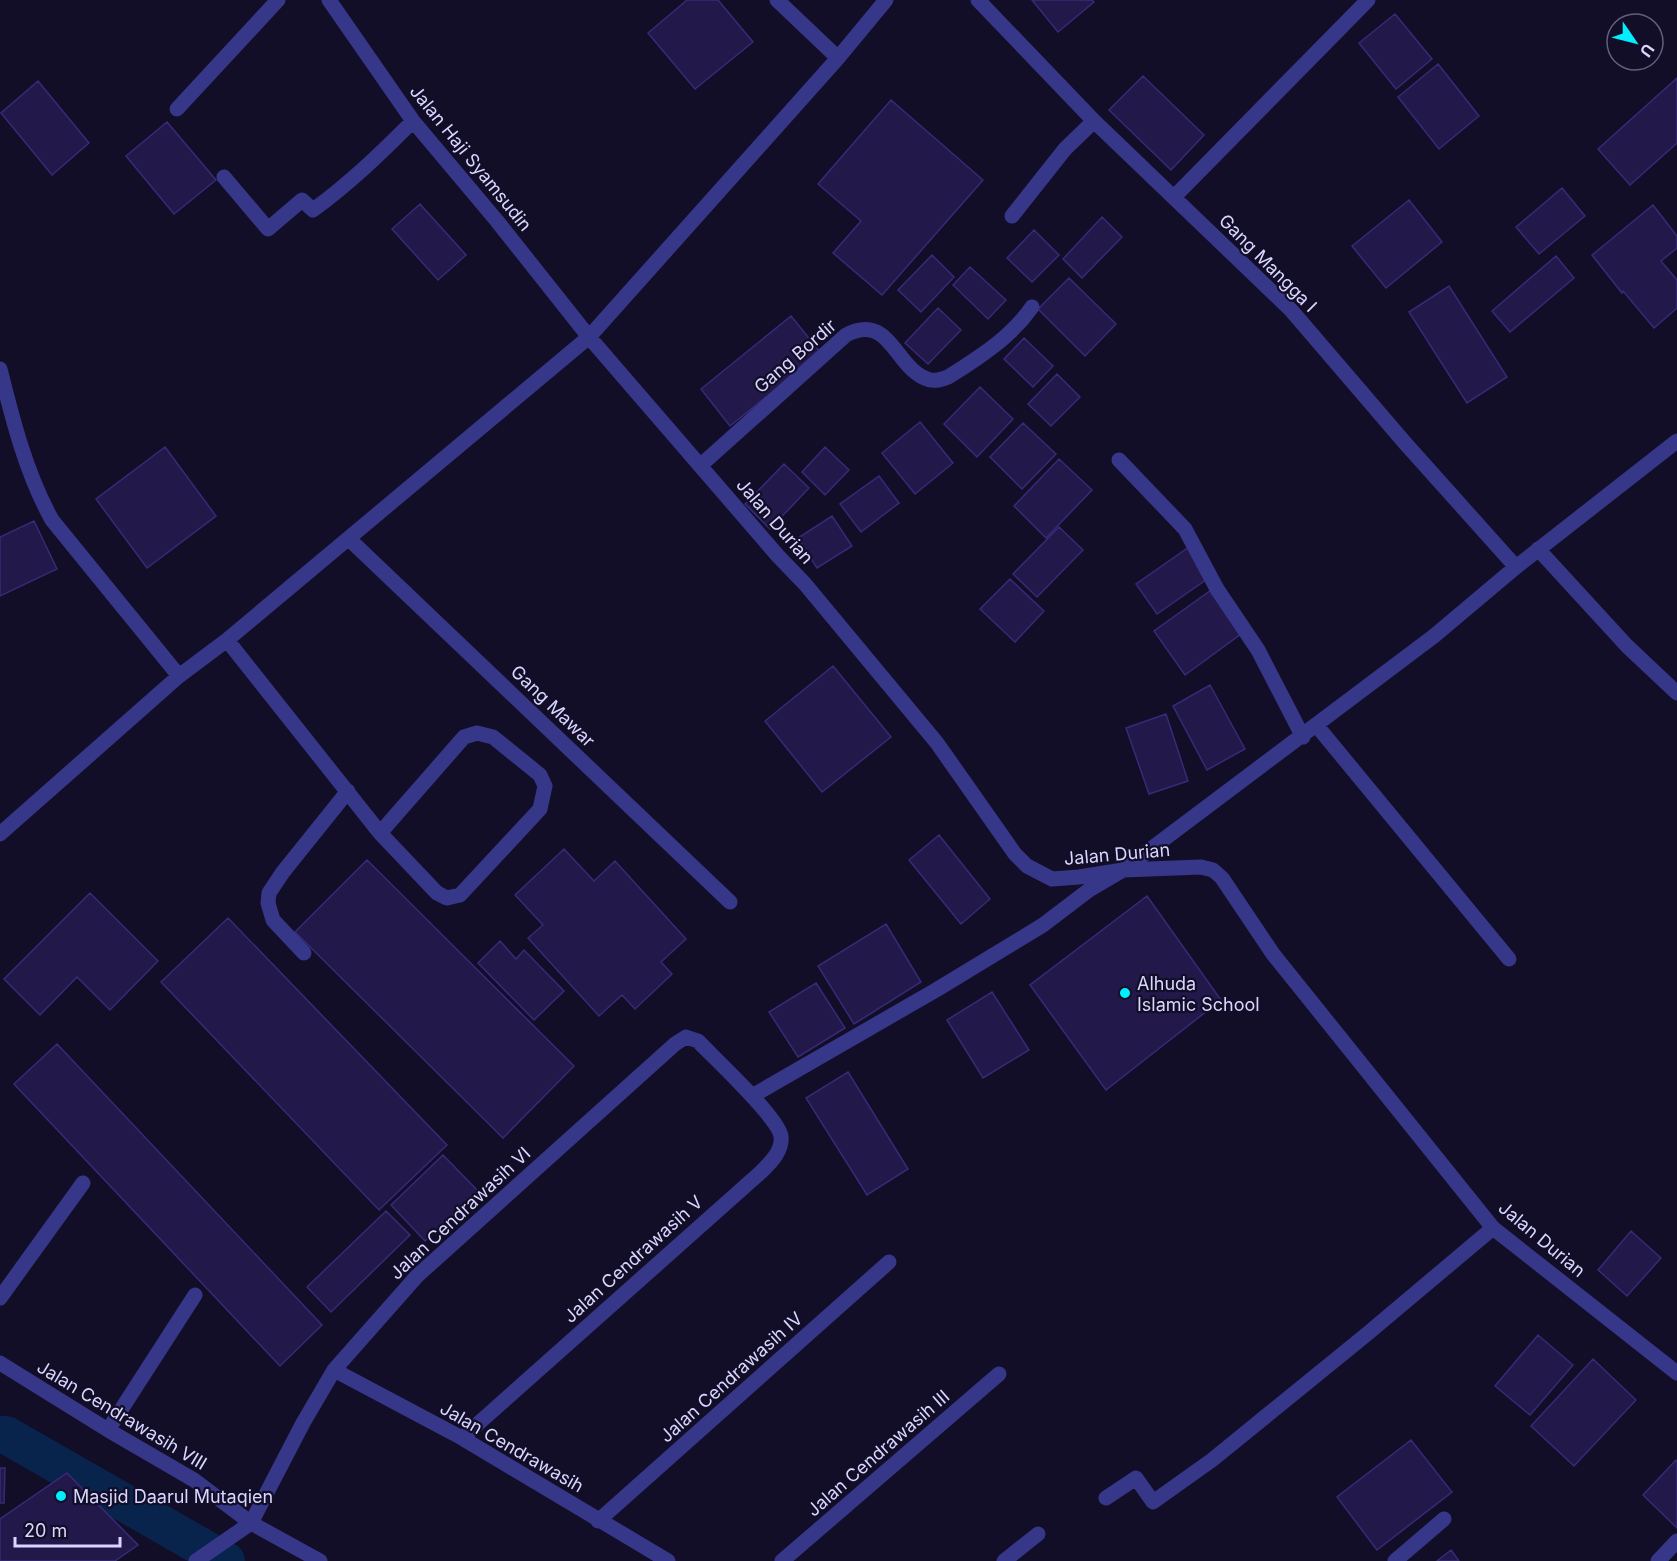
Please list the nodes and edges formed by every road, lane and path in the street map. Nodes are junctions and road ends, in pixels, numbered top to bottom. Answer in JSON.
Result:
{"nodes":[{"id":1,"x":278,"y":0,"type":"edge"},
{"id":2,"x":329,"y":0,"type":"edge"},
{"id":3,"x":777,"y":0,"type":"edge"},
{"id":4,"x":886,"y":0,"type":"edge"},
{"id":5,"x":978,"y":0,"type":"edge"},
{"id":6,"x":1368,"y":0,"type":"edge"},
{"id":7,"x":838,"y":58,"type":"junction"},
{"id":8,"x":177,"y":109,"type":"dead end"},
{"id":9,"x":413,"y":121,"type":"junction"},
{"id":10,"x":1094,"y":121,"type":"junction"},
{"id":11,"x":224,"y":177,"type":"dead end"},
{"id":12,"x":1174,"y":197,"type":"junction"},
{"id":13,"x":1012,"y":216,"type":"dead end"},
{"id":14,"x":1032,"y":307,"type":"dead end"},
{"id":15,"x":589,"y":337,"type":"junction"},
{"id":16,"x":0,"y":369,"type":"edge"},
{"id":17,"x":1677,"y":441,"type":"edge"},
{"id":18,"x":1119,"y":460,"type":"dead end"},
{"id":19,"x":701,"y":465,"type":"junction"},
{"id":20,"x":349,"y":539,"type":"junction"},
{"id":21,"x":1538,"y":549,"type":"junction"},
{"id":22,"x":1516,"y":567,"type":"junction"},
{"id":23,"x":227,"y":640,"type":"junction"},
{"id":24,"x":179,"y":676,"type":"junction"},
{"id":25,"x":1677,"y":693,"type":"edge"},
{"id":26,"x":1317,"y":726,"type":"junction"},
{"id":27,"x":1303,"y":737,"type":"junction"},
{"id":28,"x":348,"y":791,"type":"junction"},
{"id":29,"x":380,"y":833,"type":"junction"},
{"id":30,"x":0,"y":834,"type":"edge"},
{"id":31,"x":1123,"y":870,"type":"junction"},
{"id":32,"x":730,"y":902,"type":"dead end"},
{"id":33,"x":304,"y":953,"type":"dead end"},
{"id":34,"x":1509,"y":959,"type":"dead end"},
{"id":35,"x":752,"y":1096,"type":"junction"},
{"id":36,"x":83,"y":1183,"type":"dead end"},
{"id":37,"x":1493,"y":1228,"type":"junction"},
{"id":38,"x":889,"y":1262,"type":"dead end"},
{"id":39,"x":195,"y":1295,"type":"dead end"},
{"id":40,"x":0,"y":1298,"type":"edge"},
{"id":41,"x":0,"y":1363,"type":"edge"},
{"id":42,"x":334,"y":1370,"type":"junction"},
{"id":43,"x":1677,"y":1373,"type":"edge"},
{"id":44,"x":999,"y":1374,"type":"dead end"},
{"id":45,"x":108,"y":1430,"type":"junction"},
{"id":46,"x":462,"y":1438,"type":"junction"},
{"id":47,"x":1106,"y":1498,"type":"dead end"},
{"id":48,"x":1444,"y":1520,"type":"dead end"},
{"id":49,"x":598,"y":1521,"type":"junction"},
{"id":50,"x":251,"y":1523,"type":"junction"},
{"id":51,"x":1038,"y":1534,"type":"dead end"},
{"id":52,"x":1677,"y":1541,"type":"edge"},
{"id":53,"x":196,"y":1561,"type":"edge"},
{"id":54,"x":320,"y":1561,"type":"edge"},
{"id":55,"x":668,"y":1561,"type":"edge"},
{"id":56,"x":782,"y":1561,"type":"edge"},
{"id":57,"x":1004,"y":1561,"type":"edge"},
{"id":58,"x":1395,"y":1561,"type":"edge"},
{"id":59,"x":1658,"y":1561,"type":"edge"}],
"edges":[{"from":1,"to":8,"type":"street"},
{"from":2,"to":9,"type":"street","name":"Jalan Haji Syamsudin"},
{"from":3,"to":7,"type":"street"},
{"from":4,"to":7,"type":"street"},
{"from":5,"to":10,"type":"street","name":"Gang Mangga I"},
{"from":6,"to":12,"type":"street"},
{"from":7,"to":15,"type":"street"},
{"from":9,"to":11,"type":"street"},
{"from":9,"to":15,"type":"street","name":"Jalan Haji Syamsudin"},
{"from":10,"to":12,"type":"street","name":"Gang Mangga I"},
{"from":10,"to":13,"type":"street"},
{"from":12,"to":22,"type":"street","name":"Gang Mangga I"},
{"from":14,"to":19,"type":"street","name":"Gang Bordir"},
{"from":15,"to":19,"type":"street","name":"Jalan Durian"},
{"from":15,"to":20,"type":"street"},
{"from":16,"to":24,"type":"street"},
{"from":17,"to":21,"type":"street"},
{"from":18,"to":27,"type":"street"},
{"from":19,"to":31,"type":"street","name":"Jalan Durian"},
{"from":20,"to":23,"type":"street"},
{"from":20,"to":32,"type":"street","name":"Gang Mawar"},
{"from":21,"to":22,"type":"street"},
{"from":21,"to":25,"type":"street"},
{"from":22,"to":26,"type":"street"},
{"from":23,"to":24,"type":"street"},
{"from":23,"to":28,"type":"street"},
{"from":24,"to":30,"type":"street"},
{"from":26,"to":27,"type":"street"},
{"from":26,"to":34,"type":"street"},
{"from":27,"to":31,"type":"street"},
{"from":28,"to":29,"type":"street"},
{"from":28,"to":33,"type":"street"},
{"from":29,"to":29,"type":"street"},
{"from":31,"to":35,"type":"street"},
{"from":31,"to":37,"type":"street","name":"Jalan Durian"},
{"from":35,"to":42,"type":"street","name":"Jalan Cendrawasih VI"},
{"from":35,"to":46,"type":"street","name":"Jalan Cendrawasih V"},
{"from":36,"to":40,"type":"street"},
{"from":37,"to":43,"type":"street","name":"Jalan Durian"},
{"from":37,"to":47,"type":"street"},
{"from":38,"to":49,"type":"street","name":"Jalan Cendrawasih IV"},
{"from":39,"to":45,"type":"street"},
{"from":41,"to":45,"type":"street","name":"Jalan Cendrawasih VIII"},
{"from":42,"to":46,"type":"street","name":"Jalan Cendrawasih"},
{"from":42,"to":50,"type":"street","name":"Jalan Cendrawasih VI"},
{"from":44,"to":56,"type":"street","name":"Jalan Cendrawasih III"},
{"from":45,"to":50,"type":"street","name":"Jalan Cendrawasih VIII"},
{"from":46,"to":49,"type":"street","name":"Jalan Cendrawasih"},
{"from":48,"to":58,"type":"street"},
{"from":49,"to":55,"type":"street","name":"Jalan Cendrawasih"},
{"from":50,"to":53,"type":"street"},
{"from":50,"to":54,"type":"street","name":"Jalan Cendrawasih VIII"},
{"from":51,"to":57,"type":"street"},
{"from":52,"to":59,"type":"street"}]}
